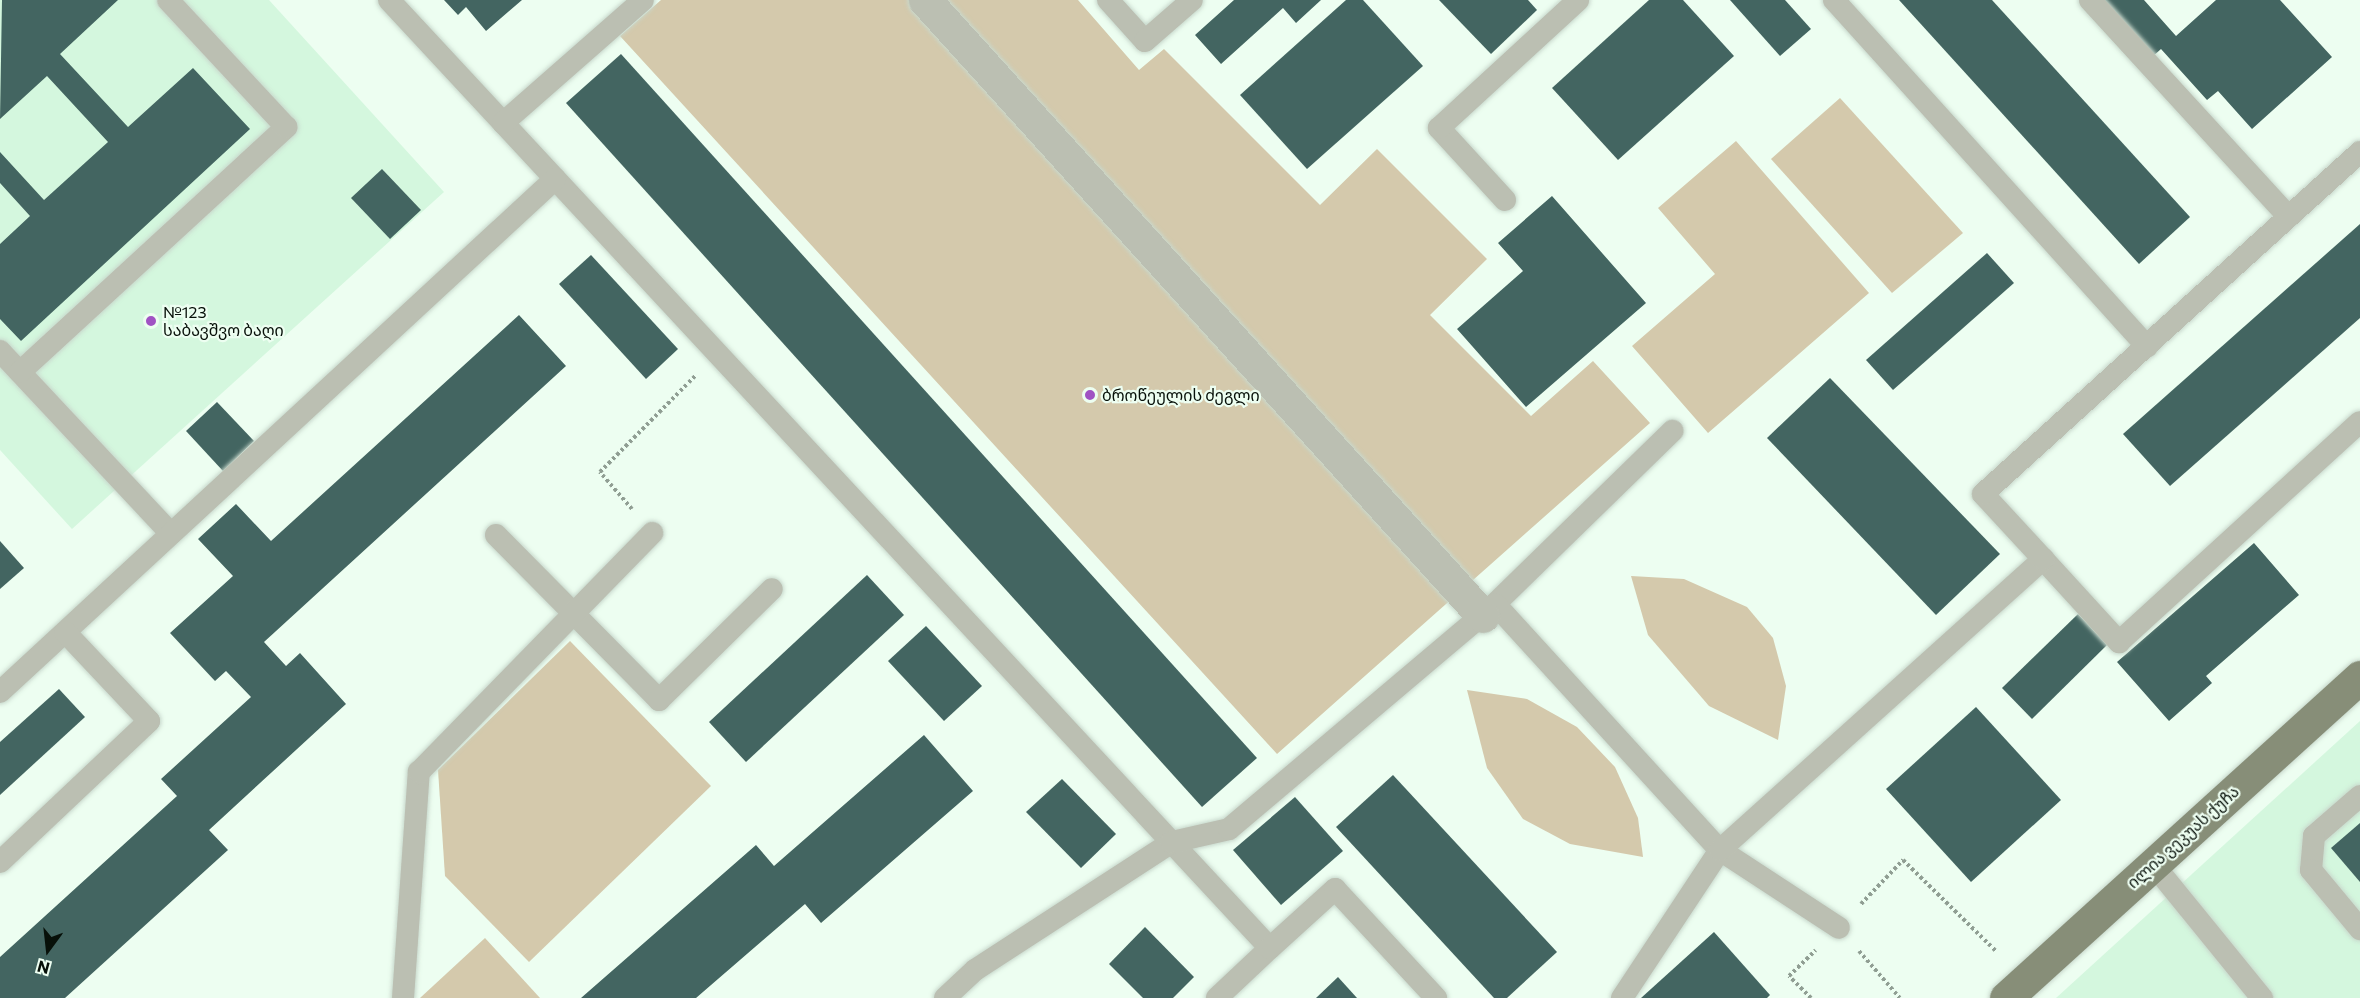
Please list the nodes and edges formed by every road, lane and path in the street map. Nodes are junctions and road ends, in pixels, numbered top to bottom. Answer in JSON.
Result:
{"nodes":[{"id":1,"x":168,"y":0,"type":"edge"},
{"id":2,"x":389,"y":0,"type":"edge"},
{"id":3,"x":643,"y":0,"type":"edge"},
{"id":4,"x":925,"y":0,"type":"edge"},
{"id":5,"x":1108,"y":0,"type":"edge"},
{"id":6,"x":1192,"y":0,"type":"edge"},
{"id":7,"x":1578,"y":0,"type":"edge"},
{"id":8,"x":1834,"y":0,"type":"edge"},
{"id":9,"x":2090,"y":0,"type":"edge"},
{"id":10,"x":503,"y":123,"type":"junction"},
{"id":11,"x":2360,"y":152,"type":"edge"},
{"id":12,"x":555,"y":179,"type":"junction"},
{"id":13,"x":1505,"y":200,"type":"dead end"},
{"id":14,"x":2289,"y":217,"type":"junction"},
{"id":15,"x":2147,"y":346,"type":"junction"},
{"id":16,"x":0,"y":351,"type":"edge"},
{"id":17,"x":717,"y":353,"type":"junction"},
{"id":18,"x":20,"y":372,"type":"junction"},
{"id":19,"x":2360,"y":422,"type":"edge"},
{"id":20,"x":1672,"y":430,"type":"dead end"},
{"id":21,"x":652,"y":533,"type":"joint"},
{"id":22,"x":171,"y":534,"type":"junction"},
{"id":23,"x":495,"y":535,"type":"dead end"},
{"id":24,"x":2043,"y":559,"type":"junction"},
{"id":25,"x":772,"y":589,"type":"dead end"},
{"id":26,"x":1489,"y":610,"type":"junction"},
{"id":27,"x":573,"y":614,"type":"junction"},
{"id":28,"x":65,"y":632,"type":"junction"},
{"id":29,"x":2360,"y":677,"type":"edge"},
{"id":30,"x":0,"y":692,"type":"edge"},
{"id":31,"x":2360,"y":796,"type":"edge"},
{"id":32,"x":1172,"y":842,"type":"junction"},
{"id":33,"x":1720,"y":850,"type":"junction"},
{"id":34,"x":0,"y":861,"type":"edge"},
{"id":35,"x":2153,"y":864,"type":"junction"},
{"id":36,"x":1839,"y":927,"type":"junction"},
{"id":37,"x":2360,"y":929,"type":"edge"},
{"id":38,"x":1270,"y":948,"type":"junction"},
{"id":39,"x":1996,"y":951,"type":"dead end"},
{"id":40,"x":404,"y":998,"type":"edge"},
{"id":41,"x":945,"y":998,"type":"edge"},
{"id":42,"x":1217,"y":998,"type":"edge"},
{"id":43,"x":1436,"y":998,"type":"edge"},
{"id":44,"x":1622,"y":998,"type":"edge"},
{"id":45,"x":1811,"y":998,"type":"edge"},
{"id":46,"x":1900,"y":998,"type":"edge"},
{"id":47,"x":2006,"y":998,"type":"edge"},
{"id":48,"x":2262,"y":998,"type":"edge"}],
"edges":[{"from":1,"to":18,"type":"lane"},
{"from":2,"to":10,"type":"lane"},
{"from":3,"to":10,"type":"lane"},
{"from":4,"to":26,"type":"street"},
{"from":5,"to":6,"type":"lane"},
{"from":7,"to":13,"type":"lane"},
{"from":8,"to":15,"type":"lane"},
{"from":9,"to":14,"type":"lane"},
{"from":10,"to":12,"type":"lane"},
{"from":11,"to":14,"type":"lane"},
{"from":12,"to":17,"type":"lane"},
{"from":12,"to":22,"type":"lane"},
{"from":14,"to":15,"type":"lane"},
{"from":15,"to":24,"type":"lane"},
{"from":16,"to":18,"type":"lane"},
{"from":17,"to":21,"type":"path"},
{"from":17,"to":32,"type":"lane"},
{"from":18,"to":22,"type":"lane"},
{"from":19,"to":24,"type":"lane"},
{"from":20,"to":26,"type":"lane"},
{"from":21,"to":27,"type":"lane"},
{"from":22,"to":28,"type":"lane"},
{"from":23,"to":27,"type":"lane"},
{"from":24,"to":33,"type":"lane"},
{"from":25,"to":27,"type":"lane"},
{"from":26,"to":32,"type":"lane"},
{"from":26,"to":33,"type":"lane"},
{"from":27,"to":40,"type":"lane"},
{"from":28,"to":30,"type":"lane"},
{"from":28,"to":34,"type":"lane"},
{"from":29,"to":35,"type":"main road","name":"ილია ვეკუას ქუჩა"},
{"from":31,"to":37,"type":"lane"},
{"from":32,"to":38,"type":"lane"},
{"from":32,"to":41,"type":"lane"},
{"from":33,"to":36,"type":"lane"},
{"from":33,"to":44,"type":"lane"},
{"from":35,"to":47,"type":"main road","name":"ილია ვეკუას ქუჩა"},
{"from":35,"to":48,"type":"lane"},
{"from":36,"to":39,"type":"path"},
{"from":36,"to":45,"type":"path"},
{"from":36,"to":46,"type":"path"},
{"from":38,"to":42,"type":"lane"},
{"from":38,"to":43,"type":"lane"}]}
